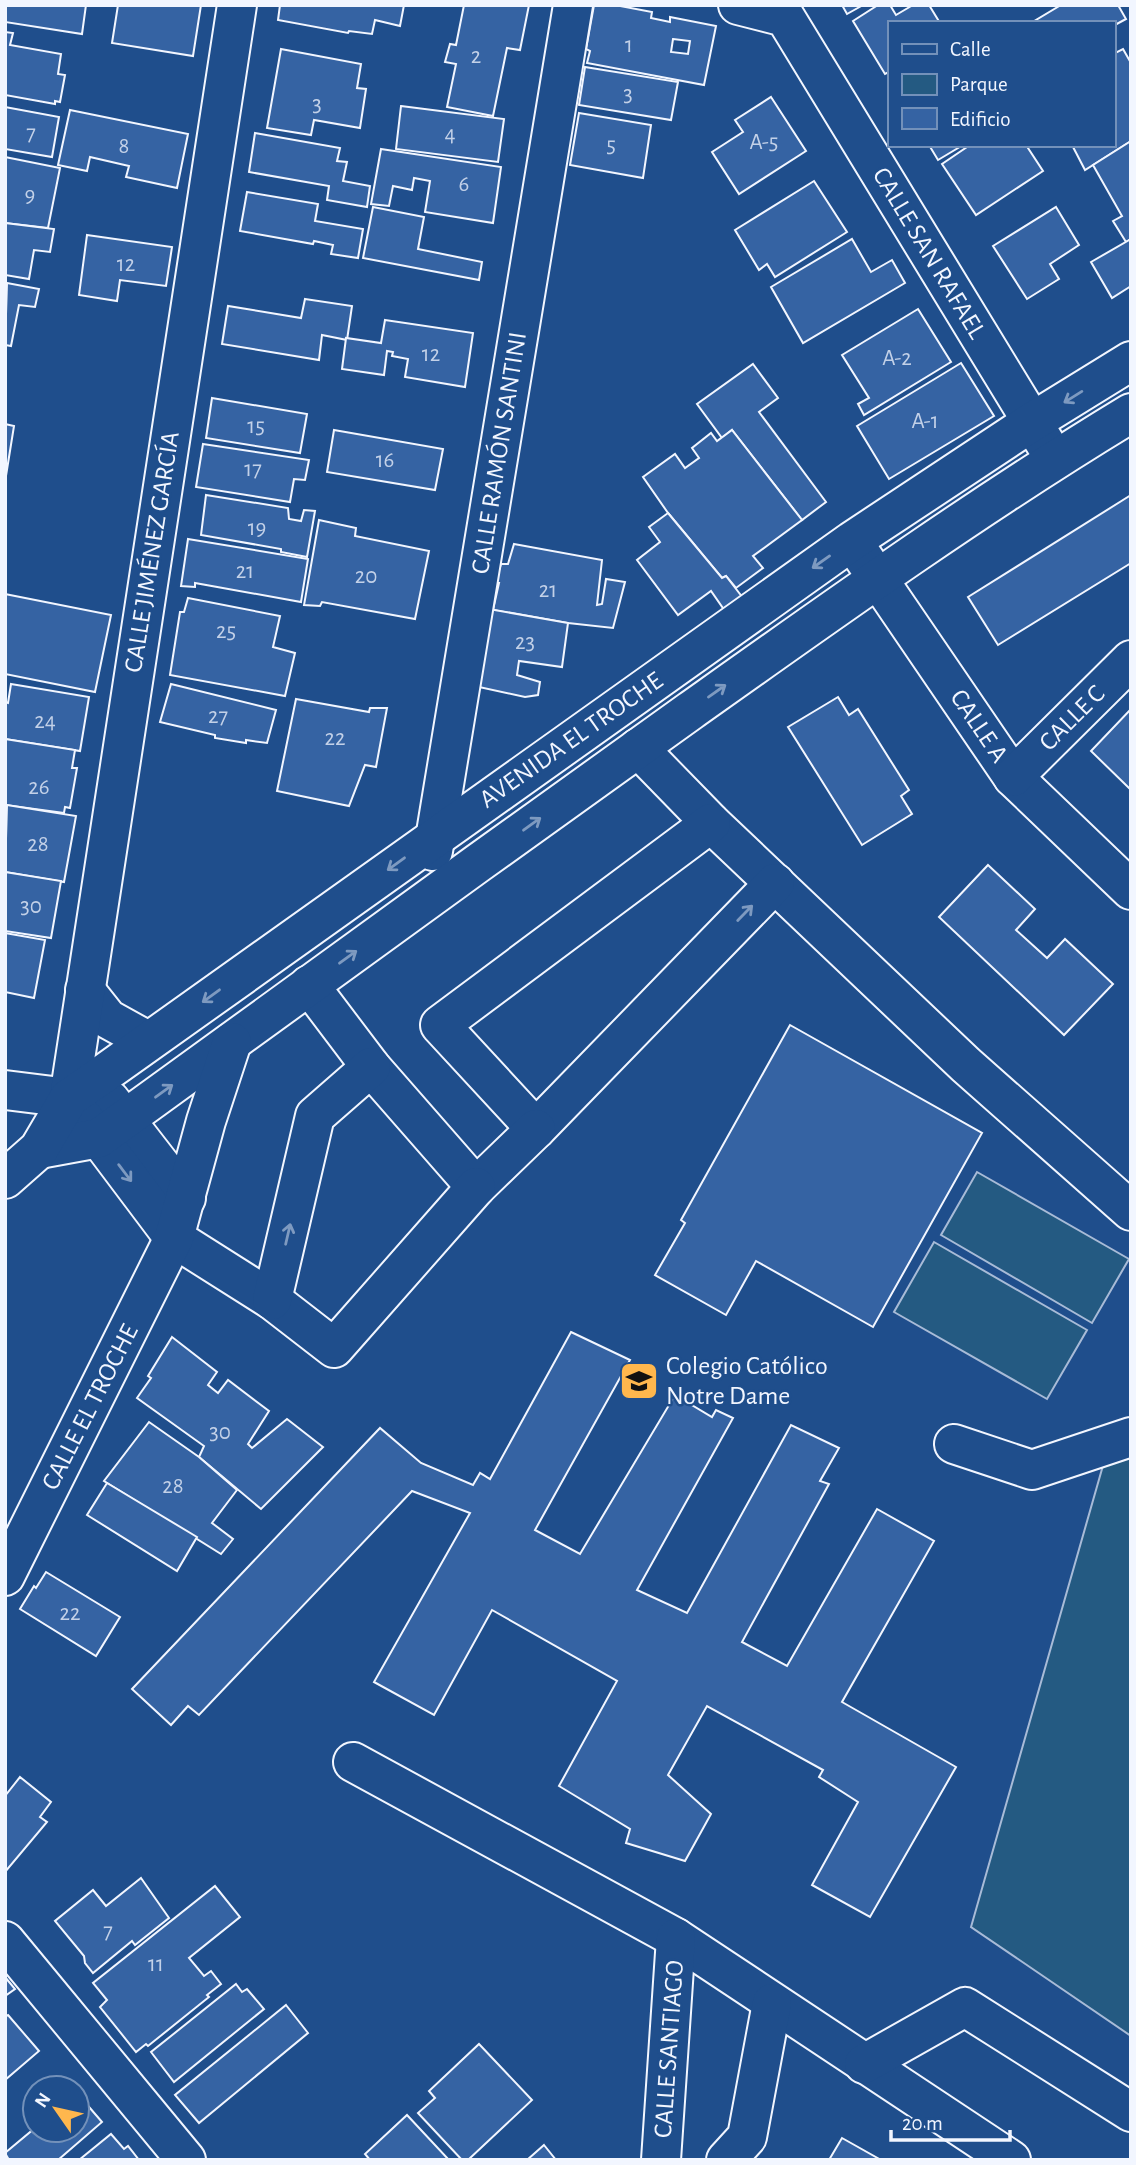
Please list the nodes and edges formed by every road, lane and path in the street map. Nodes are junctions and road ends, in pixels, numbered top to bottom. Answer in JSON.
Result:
{"nodes":[{"id":1,"x":237,"y":5,"type":"edge"},
{"id":2,"x":573,"y":5,"type":"edge"},
{"id":3,"x":738,"y":5,"type":"edge"},
{"id":4,"x":1131,"y":361,"type":"edge"},
{"id":5,"x":1131,"y":413,"type":"edge"},
{"id":6,"x":1032,"y":422,"type":"junction"},
{"id":7,"x":1055,"y":458,"type":"junction"},
{"id":8,"x":852,"y":541,"type":"junction"},
{"id":9,"x":877,"y":578,"type":"junction"},
{"id":10,"x":1131,"y":660,"type":"edge"},
{"id":11,"x":638,"y":748,"type":"junction"},
{"id":12,"x":1013,"y":777,"type":"junction"},
{"id":13,"x":711,"y":823,"type":"junction"},
{"id":14,"x":436,"y":836,"type":"junction"},
{"id":15,"x":775,"y":883,"type":"junction"},
{"id":16,"x":1129,"y":886,"type":"edge"},
{"id":17,"x":424,"y":901,"type":"junction"},
{"id":18,"x":309,"y":985,"type":"junction"},
{"id":19,"x":85,"y":990,"type":"junction"},
{"id":20,"x":148,"y":1041,"type":"junction"},
{"id":21,"x":232,"y":1042,"type":"junction"},
{"id":22,"x":372,"y":1067,"type":"junction"},
{"id":23,"x":80,"y":1078,"type":"junction"},
{"id":24,"x":5,"y":1090,"type":"edge"},
{"id":25,"x":111,"y":1129,"type":"junction"},
{"id":26,"x":536,"y":1129,"type":"junction"},
{"id":27,"x":39,"y":1149,"type":"junction"},
{"id":28,"x":5,"y":1179,"type":"edge"},
{"id":29,"x":476,"y":1188,"type":"junction"},
{"id":30,"x":186,"y":1198,"type":"junction"},
{"id":31,"x":1131,"y":1211,"type":"edge"},
{"id":32,"x":174,"y":1238,"type":"junction"},
{"id":33,"x":272,"y":1300,"type":"junction"},
{"id":34,"x":1131,"y":1437,"type":"edge"},
{"id":35,"x":954,"y":1444,"type":"dead end"},
{"id":36,"x":5,"y":1576,"type":"edge"},
{"id":37,"x":353,"y":1762,"type":"dead end"},
{"id":38,"x":676,"y":1938,"type":"junction"},
{"id":39,"x":5,"y":1941,"type":"edge"},
{"id":40,"x":772,"y":2003,"type":"junction"},
{"id":41,"x":864,"y":2064,"type":"junction"},
{"id":42,"x":1131,"y":2112,"type":"edge"},
{"id":43,"x":186,"y":2160,"type":"edge"},
{"id":44,"x":661,"y":2160,"type":"edge"},
{"id":45,"x":726,"y":2160,"type":"edge"},
{"id":46,"x":1011,"y":2160,"type":"edge"}],
"edges":[{"from":1,"to":19,"type":"street","name":"CALLE JIMÉNEZ GARCÍA"},
{"from":2,"to":14,"type":"street","name":"CALLE RAMÓN SANTINI"},
{"from":3,"to":6,"type":"street","name":"CALLE SAN RAFAEL"},
{"from":4,"to":6,"type":"street","name":"AVENIDA EL TROCHE","one_way":true},
{"from":5,"to":7,"type":"street","name":"AVENIDA EL TROCHE"},
{"from":6,"to":7,"type":"street","name":"CALLE SAN RAFAEL"},
{"from":6,"to":8,"type":"street","name":"AVENIDA EL TROCHE"},
{"from":7,"to":9,"type":"street","name":"AVENIDA EL TROCHE"},
{"from":8,"to":9,"type":"street","name":"CALLE A"},
{"from":8,"to":14,"type":"street","name":"AVENIDA EL TROCHE","one_way":true},
{"from":11,"to":9,"type":"street","name":"AVENIDA EL TROCHE","one_way":true},
{"from":9,"to":12,"type":"street","name":"CALLE A"},
{"from":10,"to":12,"type":"street","name":"CALLE C"},
{"from":11,"to":13,"type":"street"},
{"from":17,"to":11,"type":"street","name":"AVENIDA EL TROCHE","one_way":true},
{"from":12,"to":16,"type":"street","name":"CALLE A"},
{"from":13,"to":15,"type":"street"},
{"from":13,"to":26,"type":"street"},
{"from":14,"to":17,"type":"street","name":"CALLE RAMÓN SANTINI"},
{"from":14,"to":20,"type":"street","name":"AVENIDA EL TROCHE","one_way":true},
{"from":26,"to":15,"type":"street","one_way":true},
{"from":15,"to":31,"type":"street"},
{"from":18,"to":17,"type":"street","name":"AVENIDA EL TROCHE","one_way":true},
{"from":18,"to":21,"type":"street","name":"AVENIDA EL TROCHE"},
{"from":18,"to":22,"type":"street"},
{"from":19,"to":20,"type":"street"},
{"from":19,"to":23,"type":"street","name":"CALLE JIMÉNEZ GARCÍA"},
{"from":20,"to":23,"type":"street","name":"AVENIDA EL TROCHE"},
{"from":25,"to":21,"type":"street","name":"AVENIDA EL TROCHE","one_way":true},
{"from":21,"to":30,"type":"street","name":"CALLE EL TROCHE"},
{"from":22,"to":29,"type":"street"},
{"from":33,"to":22,"type":"street","one_way":true},
{"from":23,"to":24,"type":"street"},
{"from":23,"to":25,"type":"street"},
{"from":23,"to":27,"type":"street","name":"AVENIDA EL TROCHE"},
{"from":25,"to":27,"type":"street","name":"AVENIDA EL TROCHE"},
{"from":25,"to":30,"type":"street"},
{"from":25,"to":32,"type":"street","one_way":true},
{"from":26,"to":29,"type":"street"},
{"from":27,"to":28,"type":"street","name":"AVENIDA EL TROCHE"},
{"from":29,"to":33,"type":"street"},
{"from":30,"to":32,"type":"street","name":"CALLE EL TROCHE"},
{"from":32,"to":33,"type":"street"},
{"from":32,"to":36,"type":"street","name":"CALLE EL TROCHE"},
{"from":34,"to":35,"type":"street"},
{"from":37,"to":38,"type":"street"},
{"from":38,"to":40,"type":"street"},
{"from":38,"to":44,"type":"street","name":"CALLE SANTIAGO"},
{"from":39,"to":43,"type":"street"},
{"from":40,"to":41,"type":"street"},
{"from":40,"to":45,"type":"street"},
{"from":41,"to":42,"type":"street"},
{"from":41,"to":46,"type":"street"}]}
